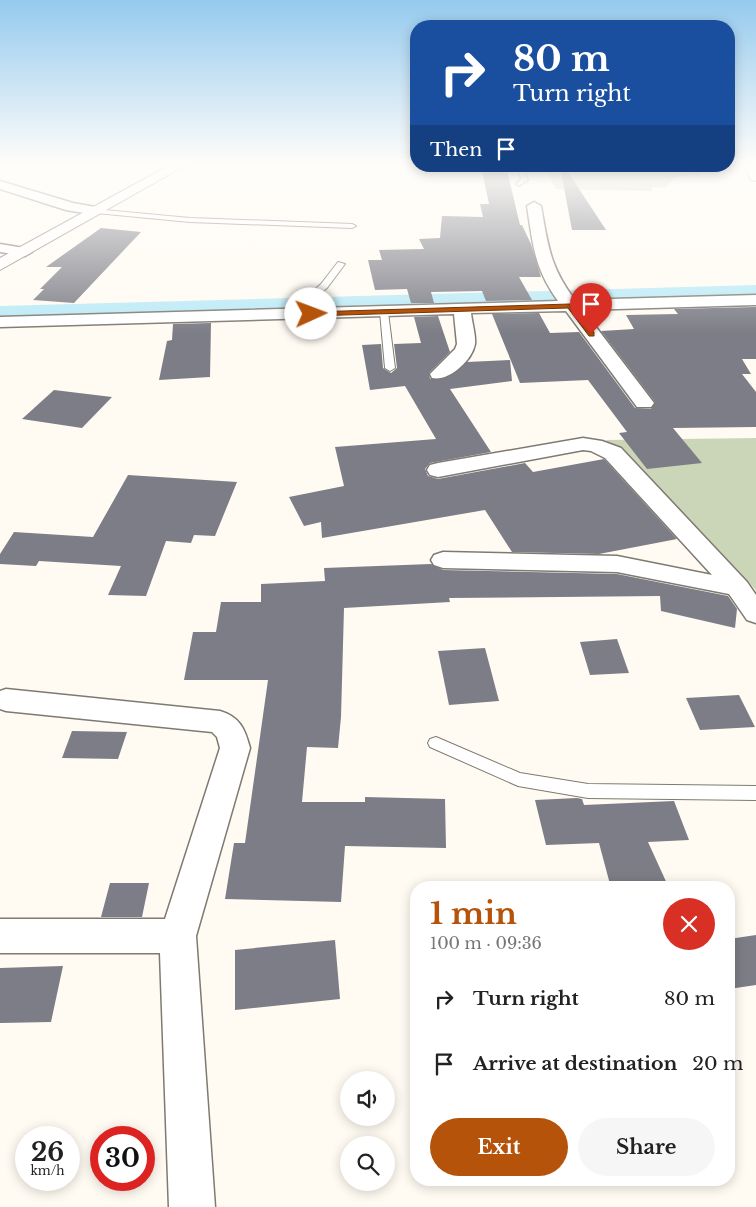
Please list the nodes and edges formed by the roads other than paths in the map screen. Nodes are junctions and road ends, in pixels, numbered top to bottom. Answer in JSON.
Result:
{"nodes":[{"id":1,"x":78,"y":221,"type":"edge"},
{"id":2,"x":226,"y":221,"type":"edge"},
{"id":3,"x":536,"y":221,"type":"edge"},
{"id":4,"x":352,"y":226,"type":"dead end"},
{"id":5,"x":0,"y":248,"type":"edge"},
{"id":6,"x":25,"y":252,"type":"junction"},
{"id":7,"x":341,"y":264,"type":"dead end"},
{"id":8,"x":0,"y":265,"type":"edge"},
{"id":9,"x":565,"y":300,"type":"junction"},
{"id":10,"x":756,"y":300,"type":"edge"},
{"id":11,"x":310,"y":308,"type":"junction"},
{"id":12,"x":462,"y":309,"type":"junction"},
{"id":13,"x":384,"y":312,"type":"junction"},
{"id":14,"x":0,"y":322,"type":"edge"},
{"id":15,"x":390,"y":368,"type":"dead end"},
{"id":16,"x":439,"y":374,"type":"dead end"},
{"id":17,"x":644,"y":403,"type":"dead end"},
{"id":18,"x":438,"y":470,"type":"dead end"},
{"id":19,"x":443,"y":560,"type":"dead end"},
{"id":20,"x":738,"y":588,"type":"junction"},
{"id":21,"x":756,"y":614,"type":"edge"},
{"id":22,"x":6,"y":700,"type":"dead end"},
{"id":23,"x":436,"y":743,"type":"dead end"},
{"id":24,"x":756,"y":793,"type":"edge"},
{"id":25,"x":0,"y":936,"type":"edge"},
{"id":26,"x":178,"y":936,"type":"junction"},
{"id":27,"x":192,"y":1207,"type":"edge"}],
"edges":[{"from":1,"to":6,"type":"main road"},
{"from":2,"to":4,"type":"lane"},
{"from":3,"to":9,"type":"street"},
{"from":5,"to":6,"type":"street"},
{"from":6,"to":8,"type":"main road"},
{"from":7,"to":11,"type":"lane"},
{"from":9,"to":10,"type":"street"},
{"from":9,"to":12,"type":"street"},
{"from":9,"to":17,"type":"street"},
{"from":11,"to":13,"type":"street"},
{"from":11,"to":14,"type":"street"},
{"from":12,"to":13,"type":"street"},
{"from":12,"to":16,"type":"street"},
{"from":13,"to":15,"type":"lane"},
{"from":18,"to":20,"type":"street"},
{"from":19,"to":20,"type":"street"},
{"from":20,"to":21,"type":"street"},
{"from":22,"to":26,"type":"street"},
{"from":23,"to":24,"type":"lane"},
{"from":25,"to":26,"type":"street"},
{"from":26,"to":27,"type":"street"}]}
